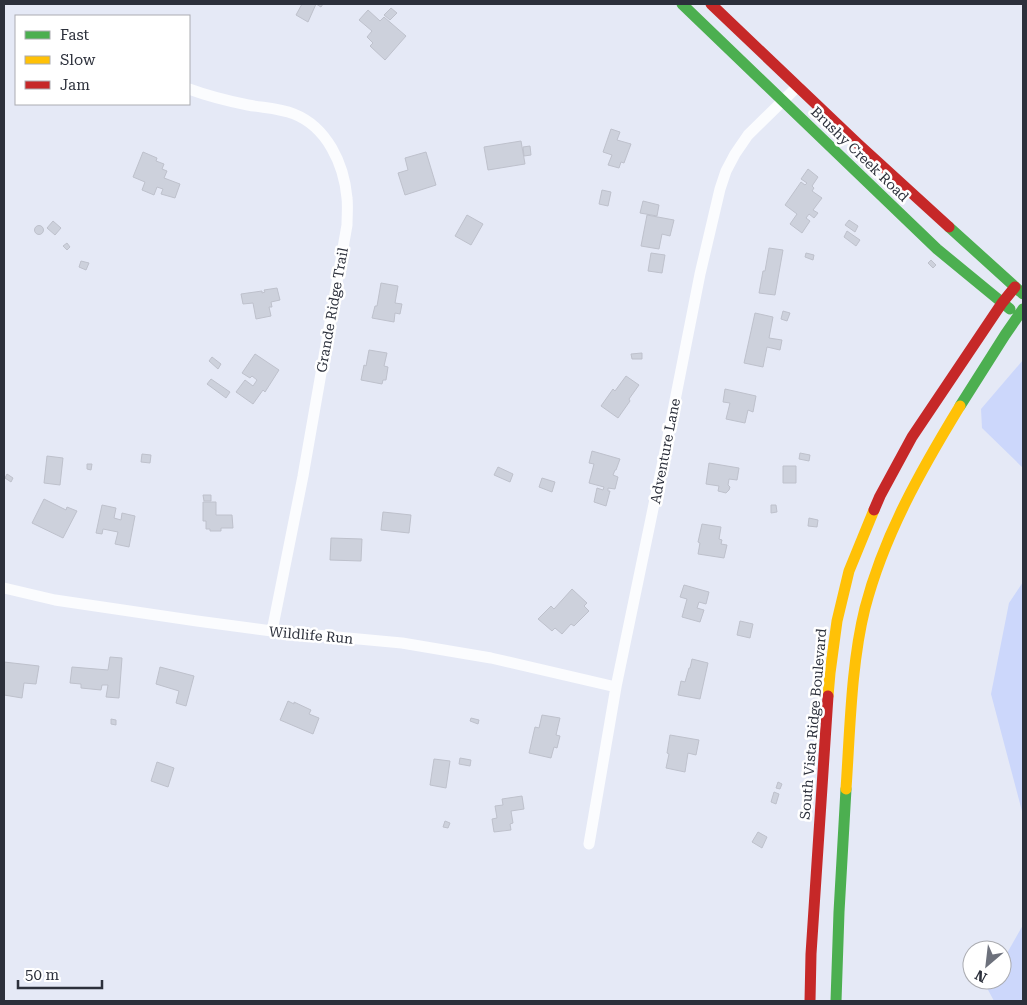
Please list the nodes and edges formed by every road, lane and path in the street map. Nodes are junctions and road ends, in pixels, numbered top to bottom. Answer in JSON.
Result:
{"nodes":[{"id":1,"x":682,"y":4,"type":"edge"},
{"id":2,"x":711,"y":4,"type":"edge"},
{"id":3,"x":798,"y":86,"type":"junction"},
{"id":4,"x":190,"y":89,"type":"edge"},
{"id":5,"x":782,"y":100,"type":"junction"},
{"id":6,"x":1019,"y":290,"type":"edge"},
{"id":7,"x":1002,"y":304,"type":"junction"},
{"id":8,"x":1022,"y":314,"type":"edge"},
{"id":9,"x":4,"y":588,"type":"edge"},
{"id":10,"x":272,"y":631,"type":"junction"},
{"id":11,"x":616,"y":686,"type":"junction"},
{"id":12,"x":589,"y":844,"type":"dead end"},
{"id":13,"x":810,"y":1001,"type":"edge"},
{"id":14,"x":836,"y":1001,"type":"edge"}],
"edges":[{"from":1,"to":5,"type":"street","name":"Brushy Creek Road"},
{"from":2,"to":3,"type":"street","name":"Brushy Creek Road"},
{"from":3,"to":5,"type":"street","name":"Adventure Lane"},
{"from":3,"to":6,"type":"street","name":"Brushy Creek Road"},
{"from":4,"to":10,"type":"street","name":"Grande Ridge Trail"},
{"from":5,"to":7,"type":"street","name":"Brushy Creek Road"},
{"from":5,"to":11,"type":"street","name":"Adventure Lane"},
{"from":6,"to":7,"type":"street","name":"South Vista Ridge Boulevard"},
{"from":7,"to":8,"type":"street","name":"Brushy Creek Road"},
{"from":7,"to":13,"type":"street","name":"South Vista Ridge Boulevard"},
{"from":8,"to":14,"type":"street"},
{"from":9,"to":10,"type":"street","name":"Wildlife Run"},
{"from":10,"to":11,"type":"street","name":"Wildlife Run"},
{"from":11,"to":12,"type":"street","name":"Adventure Lane"}]}
